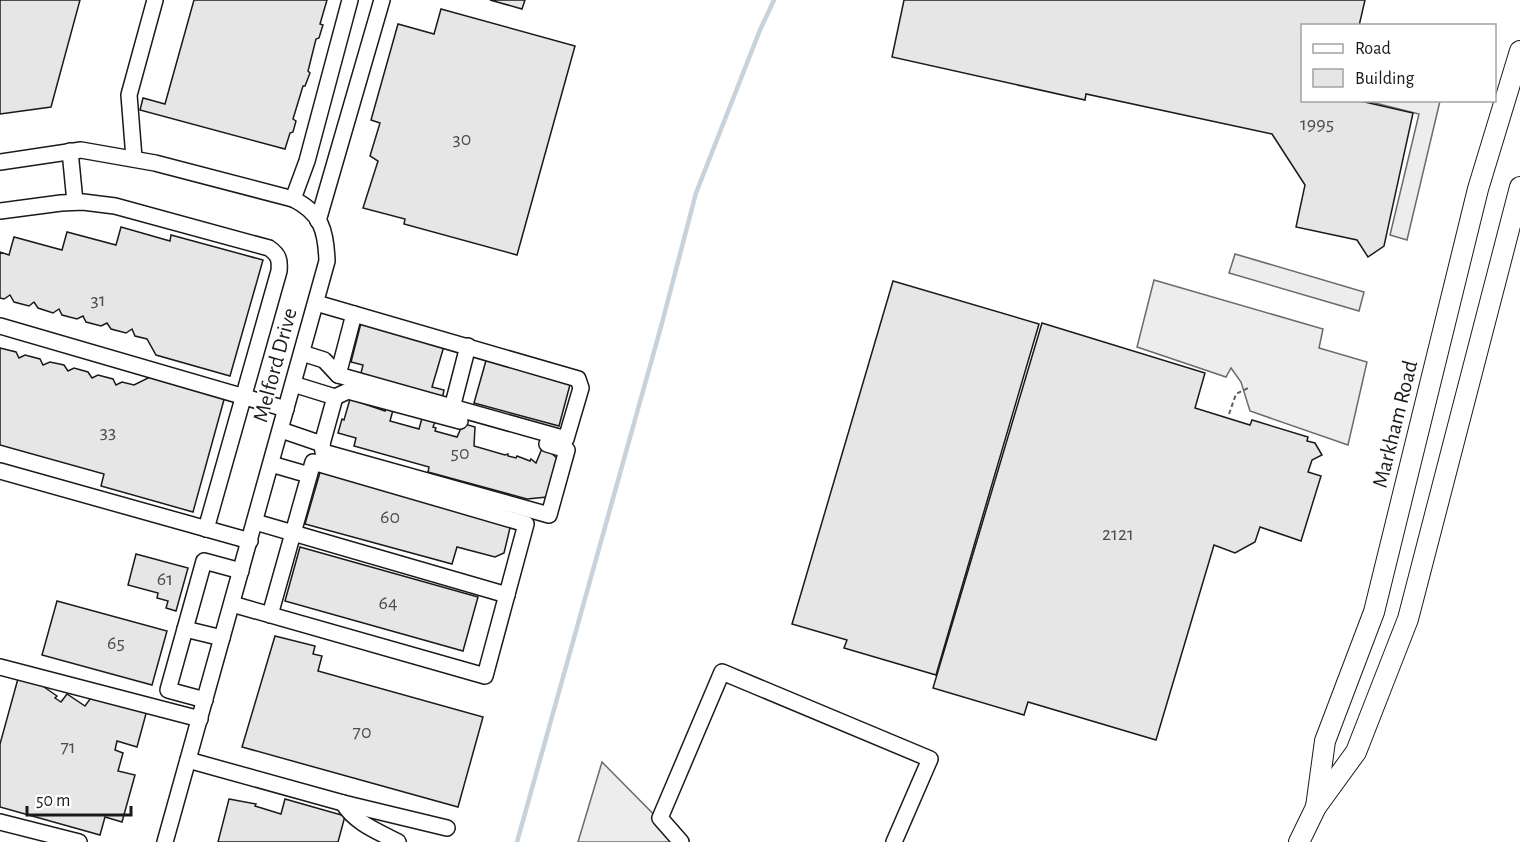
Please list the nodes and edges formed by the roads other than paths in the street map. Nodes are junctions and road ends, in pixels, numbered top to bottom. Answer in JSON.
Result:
{"nodes":[{"id":1,"x":155,"y":0,"type":"edge"},
{"id":2,"x":350,"y":0,"type":"edge"},
{"id":3,"x":382,"y":0,"type":"edge"},
{"id":4,"x":1520,"y":51,"type":"edge"},
{"id":5,"x":70,"y":151,"type":"junction"},
{"id":6,"x":134,"y":158,"type":"junction"},
{"id":7,"x":0,"y":162,"type":"edge"},
{"id":8,"x":1520,"y":187,"type":"edge"},
{"id":9,"x":293,"y":200,"type":"junction"},
{"id":10,"x":75,"y":202,"type":"junction"},
{"id":11,"x":0,"y":211,"type":"edge"},
{"id":12,"x":318,"y":222,"type":"junction"},
{"id":13,"x":316,"y":303,"type":"junction"},
{"id":14,"x":354,"y":314,"type":"junction"},
{"id":15,"x":0,"y":326,"type":"edge"},
{"id":16,"x":468,"y":346,"type":"junction"},
{"id":17,"x":302,"y":353,"type":"junction"},
{"id":18,"x":338,"y":375,"type":"junction"},
{"id":19,"x":293,"y":384,"type":"junction"},
{"id":20,"x":243,"y":396,"type":"junction"},
{"id":21,"x":335,"y":397,"type":"junction"},
{"id":22,"x":452,"y":408,"type":"junction"},
{"id":23,"x":286,"y":410,"type":"junction"},
{"id":24,"x":281,"y":430,"type":"junction"},
{"id":25,"x":322,"y":444,"type":"junction"},
{"id":26,"x":271,"y":464,"type":"junction"},
{"id":27,"x":0,"y":471,"type":"edge"},
{"id":28,"x":309,"y":475,"type":"junction"},
{"id":29,"x":255,"y":522,"type":"junction"},
{"id":30,"x":206,"y":528,"type":"junction"},
{"id":31,"x":293,"y":534,"type":"junction"},
{"id":32,"x":250,"y":541,"type":"junction"},
{"id":33,"x":241,"y":571,"type":"junction"},
{"id":34,"x":507,"y":595,"type":"junction"},
{"id":35,"x":232,"y":604,"type":"junction"},
{"id":36,"x":270,"y":615,"type":"junction"},
{"id":37,"x":185,"y":628,"type":"junction"},
{"id":38,"x":222,"y":638,"type":"junction"},
{"id":39,"x":0,"y":667,"type":"edge"},
{"id":40,"x":168,"y":690,"type":"junction"},
{"id":41,"x":205,"y":700,"type":"junction"},
{"id":42,"x":163,"y":709,"type":"junction"},
{"id":43,"x":200,"y":719,"type":"junction"},
{"id":44,"x":188,"y":759,"type":"junction"},
{"id":45,"x":343,"y":803,"type":"junction"},
{"id":46,"x":1316,"y":807,"type":"junction"},
{"id":47,"x":0,"y":822,"type":"edge"},
{"id":48,"x":447,"y":828,"type":"dead end"},
{"id":49,"x":79,"y":842,"type":"edge"},
{"id":50,"x":165,"y":842,"type":"edge"},
{"id":51,"x":398,"y":842,"type":"edge"},
{"id":52,"x":681,"y":842,"type":"edge"},
{"id":53,"x":894,"y":842,"type":"edge"},
{"id":54,"x":1299,"y":842,"type":"edge"}],
"edges":[{"from":1,"to":6,"type":"street"},
{"from":2,"to":9,"type":"street"},
{"from":3,"to":12,"type":"street"},
{"from":4,"to":46,"type":"main road","name":"Markham Road"},
{"from":5,"to":6,"type":"street","name":"Melford Drive"},
{"from":5,"to":7,"type":"street","name":"Melford Drive"},
{"from":5,"to":10,"type":"street"},
{"from":6,"to":9,"type":"street","name":"Melford Drive"},
{"from":8,"to":46,"type":"main road","name":"Markham Road"},
{"from":9,"to":12,"type":"street","name":"Melford Drive"},
{"from":10,"to":11,"type":"street"},
{"from":10,"to":20,"type":"street"},
{"from":12,"to":13,"type":"street","name":"Melford Drive"},
{"from":13,"to":14,"type":"street"},
{"from":13,"to":17,"type":"street","name":"Melford Drive"},
{"from":14,"to":16,"type":"street"},
{"from":14,"to":18,"type":"street"},
{"from":15,"to":20,"type":"street"},
{"from":16,"to":22,"type":"street"},
{"from":16,"to":22,"type":"street"},
{"from":17,"to":18,"type":"street"},
{"from":17,"to":19,"type":"street","name":"Melford Drive"},
{"from":18,"to":22,"type":"street"},
{"from":19,"to":21,"type":"street"},
{"from":19,"to":23,"type":"street","name":"Melford Drive"},
{"from":20,"to":23,"type":"street"},
{"from":20,"to":30,"type":"street"},
{"from":21,"to":25,"type":"street"},
{"from":21,"to":25,"type":"street"},
{"from":23,"to":24,"type":"street","name":"Melford Drive"},
{"from":24,"to":25,"type":"street"},
{"from":24,"to":26,"type":"street","name":"Melford Drive"},
{"from":26,"to":28,"type":"street"},
{"from":26,"to":29,"type":"street","name":"Melford Drive"},
{"from":27,"to":30,"type":"street"},
{"from":28,"to":31,"type":"street"},
{"from":28,"to":34,"type":"street"},
{"from":29,"to":31,"type":"street"},
{"from":29,"to":32,"type":"street","name":"Melford Drive"},
{"from":30,"to":32,"type":"street"},
{"from":31,"to":34,"type":"street"},
{"from":31,"to":36,"type":"street"},
{"from":32,"to":33,"type":"street","name":"Melford Drive"},
{"from":33,"to":35,"type":"street","name":"Melford Drive"},
{"from":33,"to":37,"type":"street"},
{"from":34,"to":36,"type":"street"},
{"from":35,"to":36,"type":"street"},
{"from":35,"to":38,"type":"street","name":"Melford Drive"},
{"from":37,"to":38,"type":"street"},
{"from":37,"to":40,"type":"street"},
{"from":38,"to":41,"type":"street","name":"Melford Drive"},
{"from":39,"to":42,"type":"street"},
{"from":40,"to":41,"type":"street"},
{"from":40,"to":42,"type":"street"},
{"from":41,"to":43,"type":"street","name":"Melford Drive"},
{"from":42,"to":43,"type":"street"},
{"from":43,"to":44,"type":"street","name":"Melford Drive"},
{"from":44,"to":45,"type":"street"},
{"from":44,"to":50,"type":"street","name":"Melford Drive"},
{"from":45,"to":48,"type":"street"},
{"from":45,"to":51,"type":"street"},
{"from":46,"to":54,"type":"main road","name":"Markham Road"},
{"from":47,"to":49,"type":"street"},
{"from":52,"to":53,"type":"street"}]}
